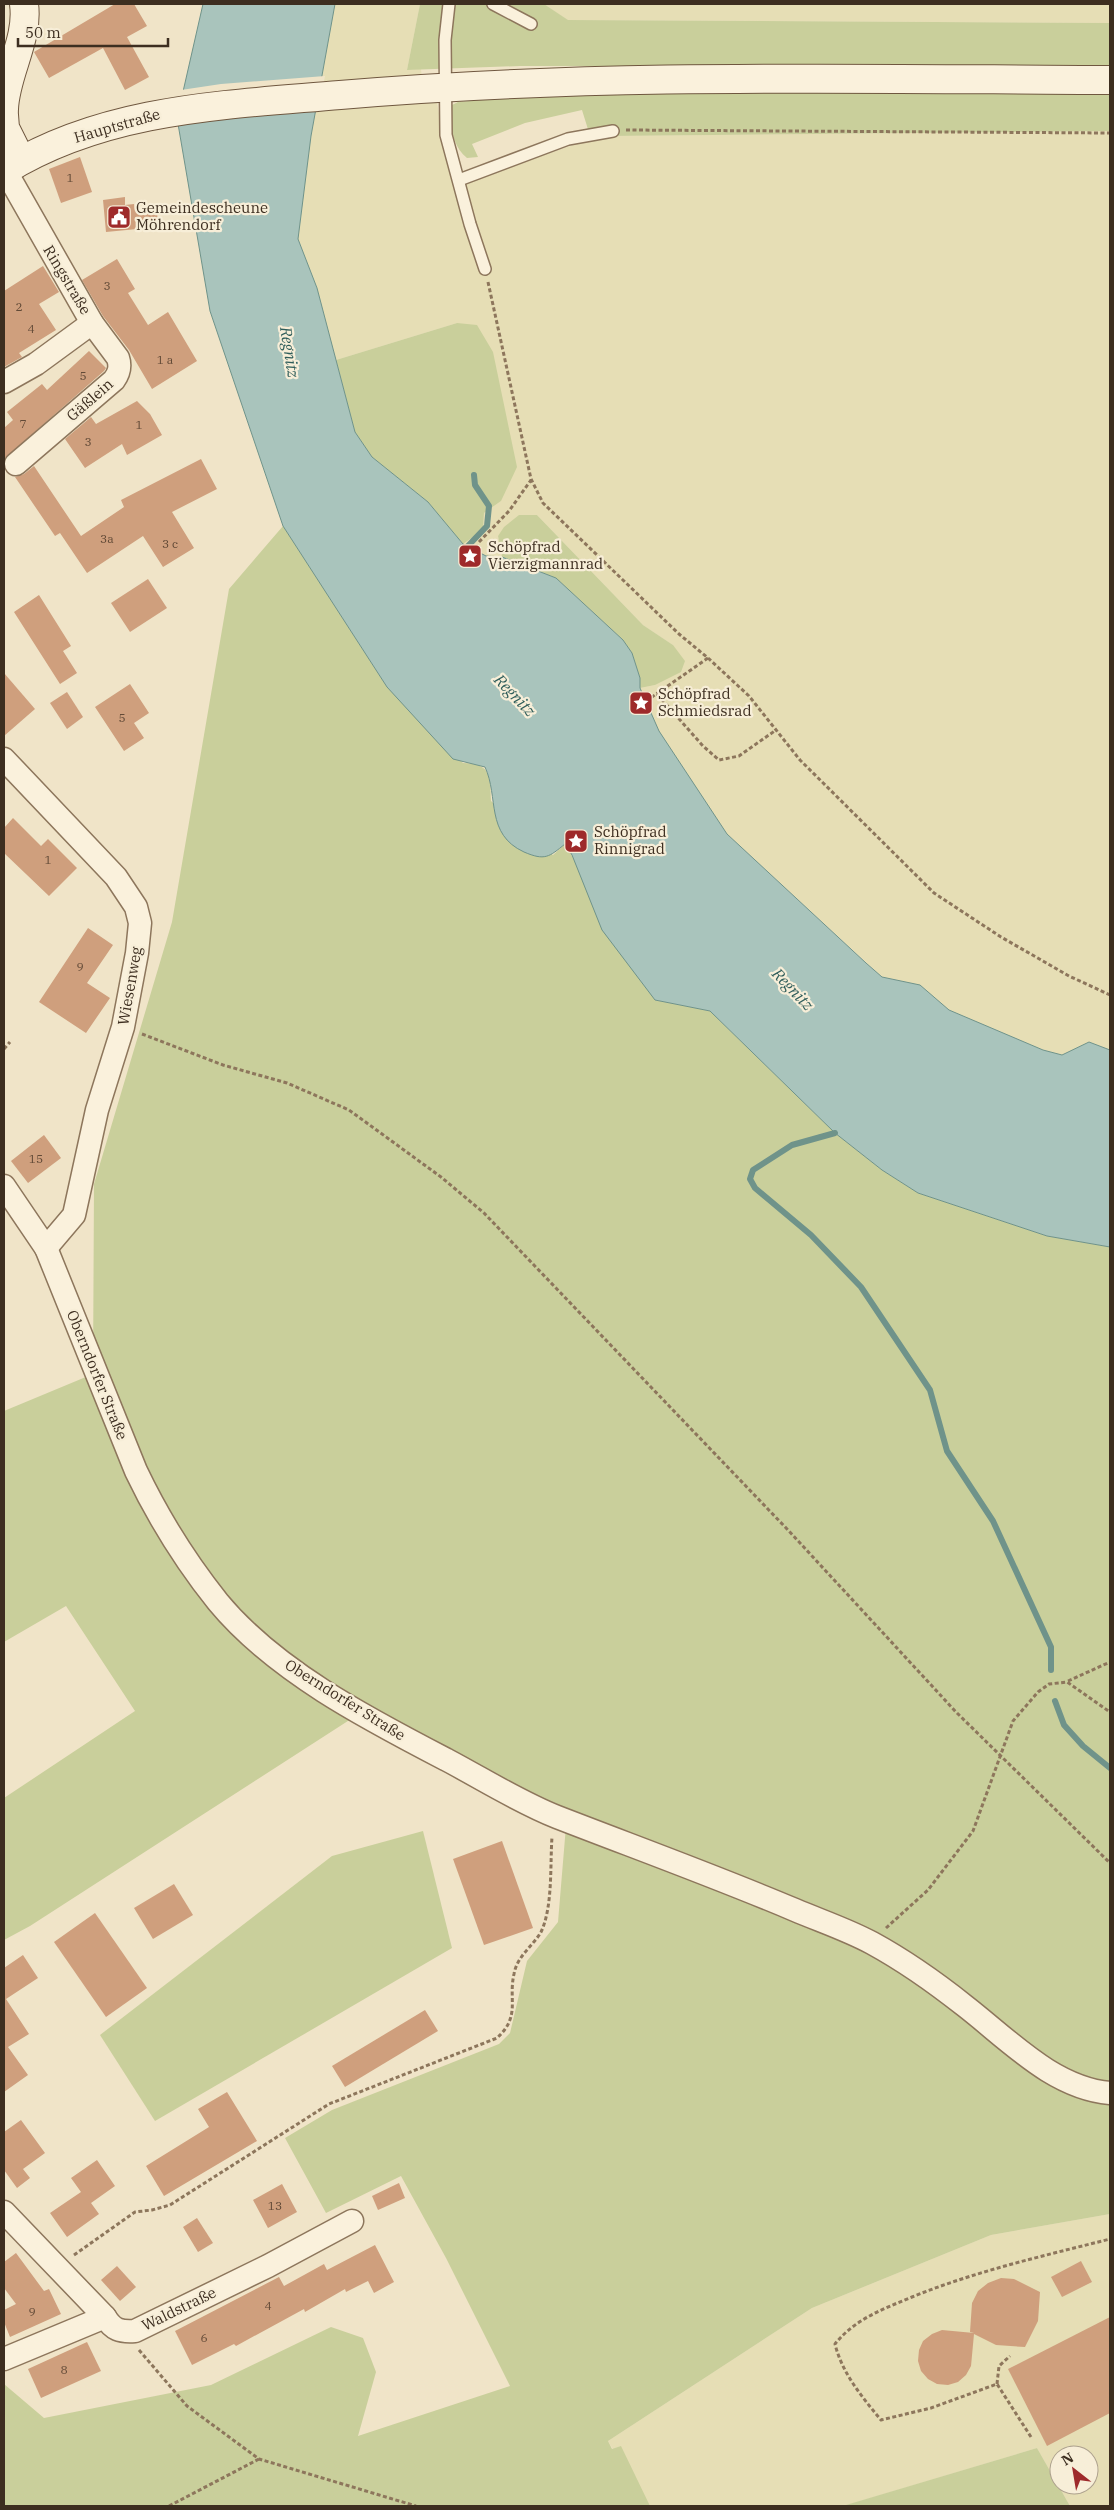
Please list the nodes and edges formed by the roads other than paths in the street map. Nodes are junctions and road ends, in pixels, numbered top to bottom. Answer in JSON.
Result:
{"nodes":[{"id":1,"x":24,"y":4,"type":"edge"},
{"id":2,"x":449,"y":4,"type":"edge"},
{"id":3,"x":494,"y":4,"type":"edge"},
{"id":4,"x":530,"y":24,"type":"dead end"},
{"id":5,"x":1110,"y":80,"type":"edge"},
{"id":6,"x":444,"y":86,"type":"junction"},
{"id":7,"x":4,"y":109,"type":"edge"},
{"id":8,"x":4,"y":115,"type":"edge"},
{"id":9,"x":613,"y":131,"type":"road end"},
{"id":10,"x":10,"y":167,"type":"edge"},
{"id":11,"x":459,"y":180,"type":"junction"},
{"id":12,"x":485,"y":269,"type":"road end"},
{"id":13,"x":92,"y":323,"type":"junction"},
{"id":14,"x":4,"y":382,"type":"edge"},
{"id":15,"x":16,"y":464,"type":"dead end"},
{"id":16,"x":4,"y":759,"type":"edge"},
{"id":17,"x":5,"y":1189,"type":"edge"},
{"id":18,"x":46,"y":1248,"type":"junction"},
{"id":19,"x":1110,"y":2093,"type":"edge"},
{"id":20,"x":4,"y":2212,"type":"edge"},
{"id":21,"x":352,"y":2221,"type":"dead end"},
{"id":22,"x":105,"y":2317,"type":"junction"},
{"id":23,"x":4,"y":2359,"type":"edge"}],
"edges":[{"from":1,"to":7,"type":"street"},
{"from":2,"to":6,"type":"lane"},
{"from":3,"to":4,"type":"lane"},
{"from":5,"to":6,"type":"street","name":"Hauptstraße"},
{"from":6,"to":10,"type":"street","name":"Hauptstraße"},
{"from":6,"to":11,"type":"lane"},
{"from":8,"to":10,"type":"street"},
{"from":9,"to":11,"type":"lane"},
{"from":10,"to":13,"type":"street","name":"Ringstraße"},
{"from":11,"to":12,"type":"lane"},
{"from":13,"to":14,"type":"street","name":"Ringstraße"},
{"from":13,"to":15,"type":"street","name":"Gäßlein"},
{"from":16,"to":18,"type":"street","name":"Wiesenweg"},
{"from":17,"to":18,"type":"street","name":"Oberndorfer Straße"},
{"from":18,"to":19,"type":"street","name":"Oberndorfer Straße"},
{"from":20,"to":22,"type":"street","name":"Waldstraße"},
{"from":21,"to":22,"type":"street","name":"Waldstraße"},
{"from":22,"to":23,"type":"street"}]}
